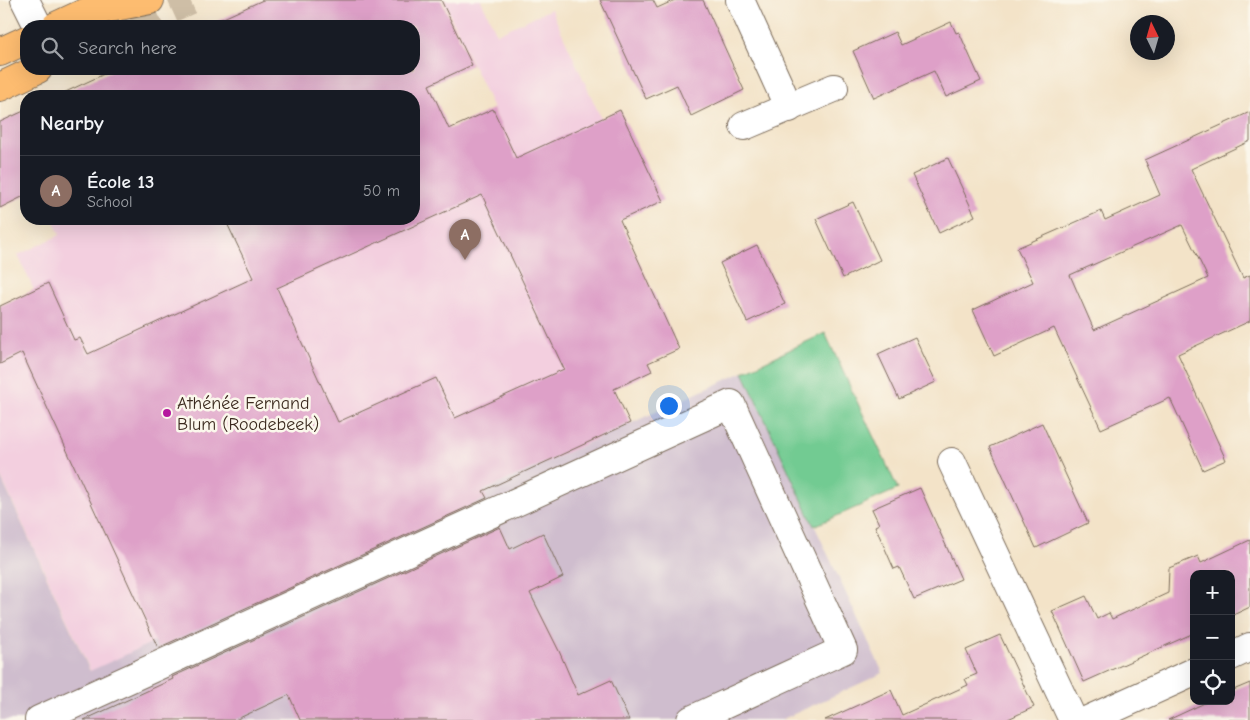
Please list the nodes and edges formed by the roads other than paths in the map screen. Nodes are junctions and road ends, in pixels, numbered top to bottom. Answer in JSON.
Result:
{"nodes":[{"id":1,"x":25,"y":0,"type":"edge"},
{"id":2,"x":151,"y":0,"type":"edge"},
{"id":3,"x":740,"y":0,"type":"edge"},
{"id":4,"x":35,"y":20,"type":"edge"},
{"id":5,"x":69,"y":20,"type":"edge"},
{"id":6,"x":125,"y":20,"type":"edge"},
{"id":7,"x":20,"y":43,"type":"edge"},
{"id":8,"x":0,"y":52,"type":"edge"},
{"id":9,"x":25,"y":75,"type":"edge"},
{"id":10,"x":0,"y":87,"type":"edge"},
{"id":11,"x":834,"y":88,"type":"dead end"},
{"id":12,"x":789,"y":108,"type":"junction"},
{"id":13,"x":744,"y":126,"type":"dead end"},
{"id":14,"x":952,"y":462,"type":"dead end"},
{"id":15,"x":1250,"y":647,"type":"edge"},
{"id":16,"x":1235,"y":654,"type":"edge"},
{"id":17,"x":1190,"y":674,"type":"edge"},
{"id":18,"x":39,"y":720,"type":"edge"},
{"id":19,"x":691,"y":720,"type":"edge"},
{"id":20,"x":1073,"y":720,"type":"edge"},
{"id":21,"x":1088,"y":720,"type":"edge"}],
"edges":[{"from":1,"to":4,"type":"street"},
{"from":2,"to":5,"type":"main road"},
{"from":2,"to":6,"type":"main road"},
{"from":3,"to":12,"type":"street"},
{"from":7,"to":8,"type":"main road"},
{"from":9,"to":10,"type":"main road"},
{"from":11,"to":12,"type":"street"},
{"from":12,"to":13,"type":"street"},
{"from":14,"to":20,"type":"street"},
{"from":15,"to":16,"type":"street"},
{"from":17,"to":21,"type":"street"},
{"from":18,"to":19,"type":"street"}]}
